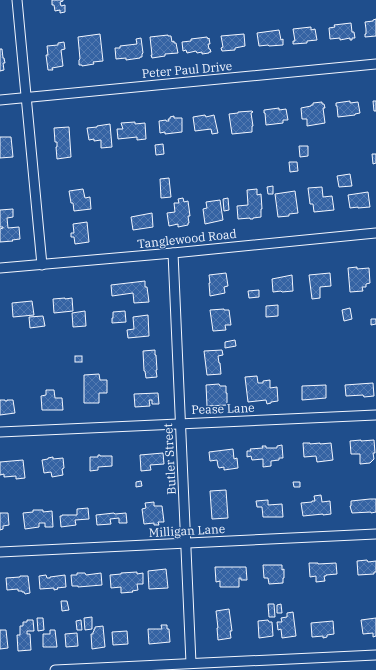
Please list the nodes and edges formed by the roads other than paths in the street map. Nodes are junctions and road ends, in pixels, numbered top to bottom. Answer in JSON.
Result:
{"nodes":[{"id":1,"x":17,"y":0,"type":"edge"},
{"id":2,"x":376,"y":64,"type":"edge"},
{"id":3,"x":27,"y":98,"type":"junction"},
{"id":4,"x":0,"y":100,"type":"edge"},
{"id":5,"x":376,"y":233,"type":"edge"},
{"id":6,"x":173,"y":253,"type":"junction"},
{"id":7,"x":42,"y":265,"type":"junction"},
{"id":8,"x":0,"y":268,"type":"edge"},
{"id":9,"x":376,"y":415,"type":"edge"},
{"id":10,"x":181,"y":423,"type":"junction"},
{"id":11,"x":0,"y":432,"type":"edge"},
{"id":12,"x":376,"y":534,"type":"edge"},
{"id":13,"x":186,"y":543,"type":"junction"},
{"id":14,"x":0,"y":552,"type":"edge"},
{"id":15,"x":376,"y":655,"type":"edge"},
{"id":16,"x":191,"y":663,"type":"junction"},
{"id":17,"x":54,"y":670,"type":"edge"}],
"edges":[{"from":1,"to":3,"type":"street"},
{"from":2,"to":3,"type":"street","name":"Peter Paul Drive"},
{"from":3,"to":4,"type":"street","name":"Peter Paul Drive"},
{"from":3,"to":7,"type":"street"},
{"from":5,"to":6,"type":"street","name":"Tanglewood Road"},
{"from":6,"to":7,"type":"street","name":"Tanglewood Road"},
{"from":6,"to":10,"type":"street","name":"Butler Street"},
{"from":7,"to":8,"type":"street","name":"Tanglewood Road"},
{"from":9,"to":10,"type":"street","name":"Pease Lane"},
{"from":10,"to":11,"type":"street","name":"Pease Lane"},
{"from":10,"to":13,"type":"street","name":"Butler Street"},
{"from":12,"to":13,"type":"street","name":"Milligan Lane"},
{"from":13,"to":14,"type":"street","name":"Milligan Lane"},
{"from":13,"to":16,"type":"street","name":"Butler Street"},
{"from":15,"to":16,"type":"street"},
{"from":16,"to":17,"type":"street"}]}
